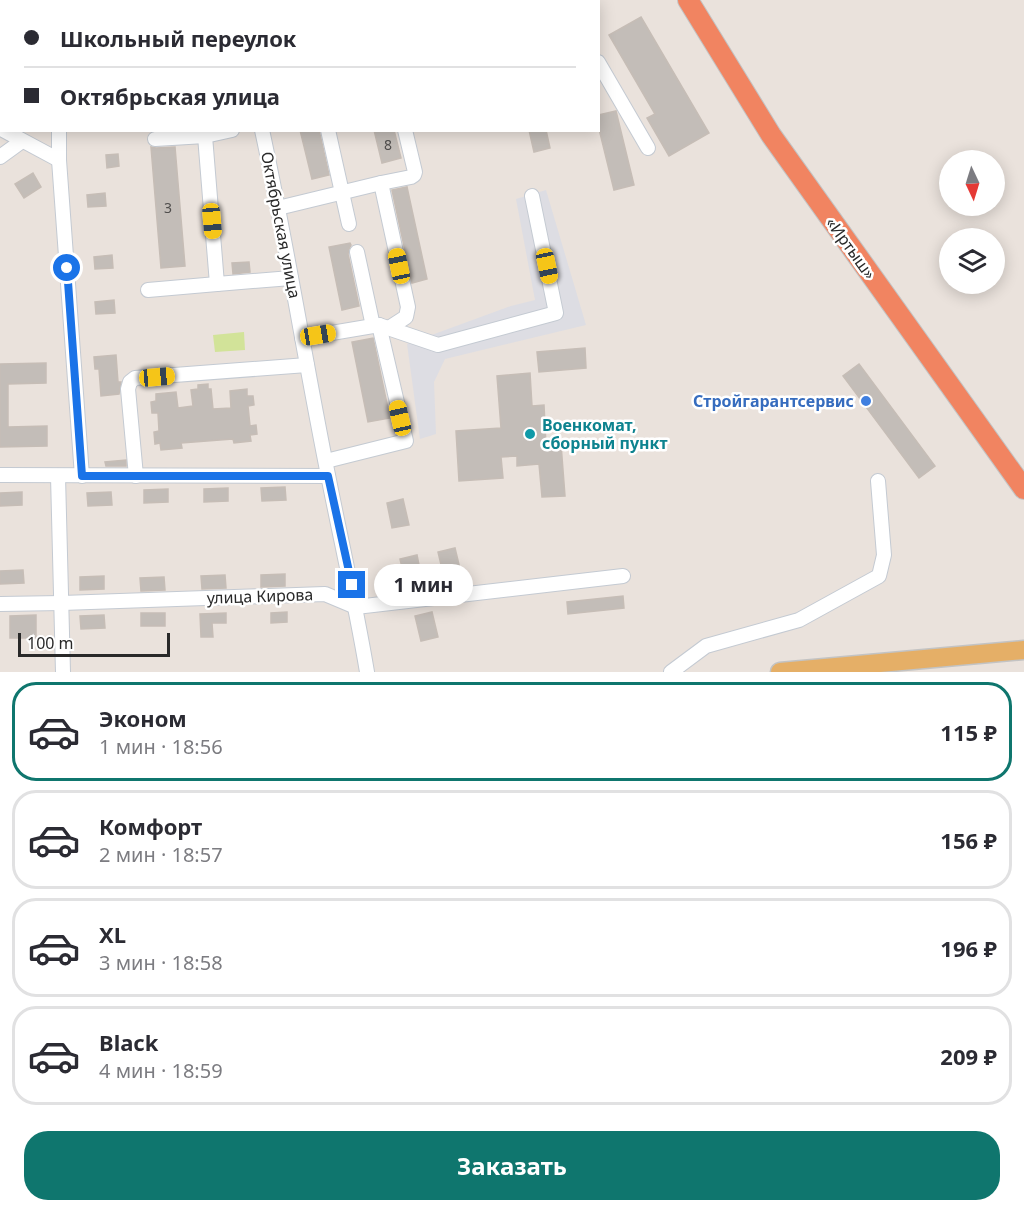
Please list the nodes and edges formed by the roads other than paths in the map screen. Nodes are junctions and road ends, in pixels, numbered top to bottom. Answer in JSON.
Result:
{"nodes":[{"id":1,"x":688,"y":0,"type":"edge"},
{"id":2,"x":600,"y":65,"type":"edge"},
{"id":3,"x":8,"y":132,"type":"edge"},
{"id":4,"x":59,"y":132,"type":"edge"},
{"id":5,"x":223,"y":132,"type":"edge"},
{"id":6,"x":262,"y":132,"type":"edge"},
{"id":7,"x":328,"y":132,"type":"edge"},
{"id":8,"x":405,"y":132,"type":"edge"},
{"id":9,"x":161,"y":136,"type":"edge"},
{"id":10,"x":205,"y":136,"type":"junction"},
{"id":11,"x":22,"y":141,"type":"junction"},
{"id":12,"x":648,"y":148,"type":"dead end"},
{"id":13,"x":0,"y":157,"type":"edge"},
{"id":14,"x":59,"y":160,"type":"junction"},
{"id":15,"x":381,"y":183,"type":"junction"},
{"id":16,"x":342,"y":193,"type":"junction"},
{"id":17,"x":532,"y":196,"type":"dead end"},
{"id":18,"x":278,"y":208,"type":"junction"},
{"id":19,"x":349,"y":224,"type":"dead end"},
{"id":20,"x":357,"y":252,"type":"dead end"},
{"id":21,"x":291,"y":278,"type":"junction"},
{"id":22,"x":217,"y":284,"type":"junction"},
{"id":23,"x":148,"y":290,"type":"dead end"},
{"id":24,"x":380,"y":326,"type":"junction"},
{"id":25,"x":302,"y":338,"type":"junction"},
{"id":26,"x":308,"y":365,"type":"junction"},
{"id":27,"x":326,"y":461,"type":"junction"},
{"id":28,"x":0,"y":476,"type":"edge"},
{"id":29,"x":58,"y":476,"type":"junction"},
{"id":30,"x":82,"y":476,"type":"junction"},
{"id":31,"x":136,"y":476,"type":"junction"},
{"id":32,"x":328,"y":476,"type":"junction"},
{"id":33,"x":878,"y":481,"type":"dead end"},
{"id":34,"x":1024,"y":489,"type":"edge"},
{"id":35,"x":623,"y":576,"type":"dead end"},
{"id":36,"x":0,"y":603,"type":"edge"},
{"id":37,"x":62,"y":603,"type":"junction"},
{"id":38,"x":356,"y":607,"type":"junction"},
{"id":39,"x":1024,"y":650,"type":"edge"},
{"id":40,"x":63,"y":672,"type":"edge"},
{"id":41,"x":367,"y":672,"type":"edge"},
{"id":42,"x":671,"y":672,"type":"edge"},
{"id":43,"x":780,"y":672,"type":"edge"}],
"edges":[{"from":1,"to":34,"type":"highway","name":"«Иртыш»"},
{"from":2,"to":12,"type":"street"},
{"from":3,"to":11,"type":"street"},
{"from":4,"to":14,"type":"street"},
{"from":5,"to":10,"type":"street"},
{"from":6,"to":18,"type":"street","name":"Октябрьская улица"},
{"from":7,"to":16,"type":"street"},
{"from":8,"to":15,"type":"street"},
{"from":9,"to":10,"type":"street"},
{"from":10,"to":22,"type":"street"},
{"from":11,"to":13,"type":"street"},
{"from":11,"to":14,"type":"street"},
{"from":14,"to":30,"type":"street"},
{"from":15,"to":16,"type":"street"},
{"from":15,"to":24,"type":"street"},
{"from":16,"to":18,"type":"street"},
{"from":16,"to":19,"type":"street"},
{"from":17,"to":24,"type":"street"},
{"from":18,"to":21,"type":"street","name":"Октябрьская улица"},
{"from":20,"to":24,"type":"street"},
{"from":21,"to":22,"type":"street"},
{"from":21,"to":25,"type":"street","name":"Октябрьская улица"},
{"from":22,"to":23,"type":"street"},
{"from":24,"to":25,"type":"street"},
{"from":24,"to":27,"type":"street"},
{"from":25,"to":26,"type":"street","name":"Октябрьская улица"},
{"from":26,"to":27,"type":"street","name":"Октябрьская улица"},
{"from":26,"to":31,"type":"street"},
{"from":27,"to":32,"type":"street","name":"Октябрьская улица"},
{"from":28,"to":29,"type":"street"},
{"from":29,"to":30,"type":"street"},
{"from":29,"to":37,"type":"street"},
{"from":30,"to":31,"type":"street"},
{"from":31,"to":32,"type":"street"},
{"from":32,"to":38,"type":"street","name":"Октябрьская улица"},
{"from":33,"to":42,"type":"street"},
{"from":35,"to":38,"type":"street","name":"улица Кирова"},
{"from":36,"to":37,"type":"street","name":"улица Кирова"},
{"from":37,"to":38,"type":"street","name":"улица Кирова"},
{"from":37,"to":40,"type":"street"},
{"from":38,"to":41,"type":"street","name":"Октябрьская улица"},
{"from":39,"to":43,"type":"main road"}]}
